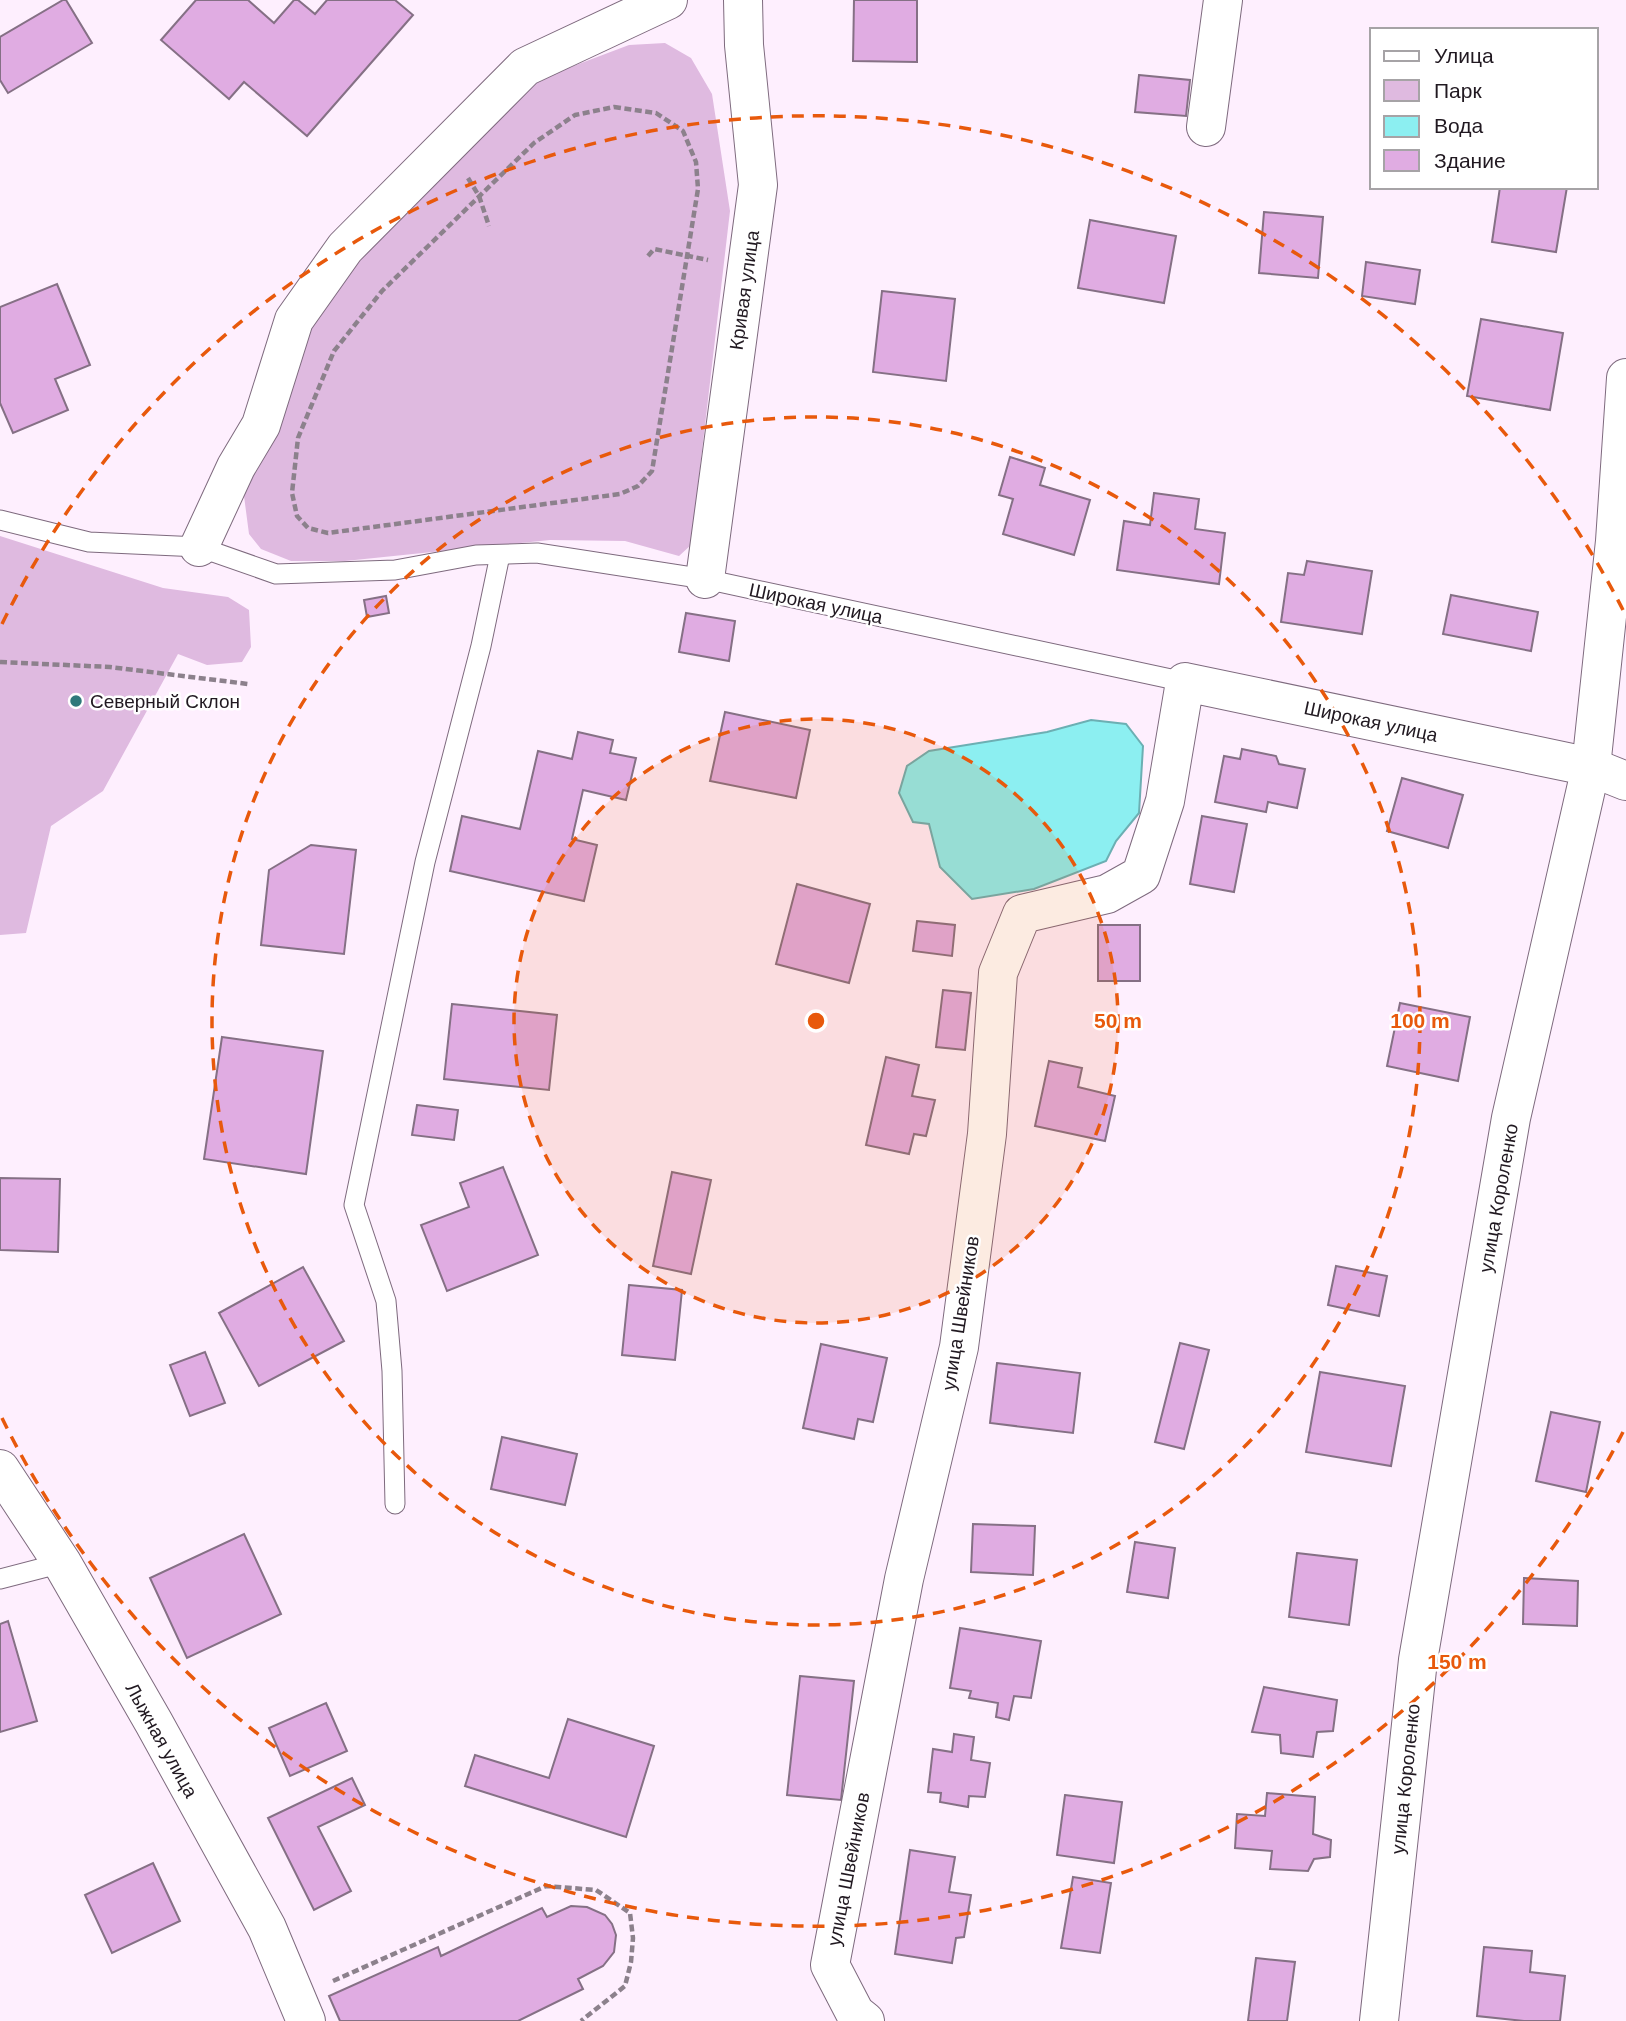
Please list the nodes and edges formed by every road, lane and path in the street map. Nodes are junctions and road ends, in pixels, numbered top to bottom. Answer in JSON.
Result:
{"nodes":[{"id":1,"x":668,"y":0,"type":"edge"},
{"id":2,"x":743,"y":0,"type":"edge"},
{"id":3,"x":1223,"y":0,"type":"edge"},
{"id":4,"x":1206,"y":127,"type":"dead end"},
{"id":5,"x":448,"y":145,"type":"junction"},
{"id":6,"x":479,"y":196,"type":"junction"},
{"id":7,"x":489,"y":226,"type":"dead end"},
{"id":8,"x":648,"y":256,"type":"dead end"},
{"id":9,"x":688,"y":256,"type":"junction"},
{"id":10,"x":747,"y":268,"type":"junction"},
{"id":11,"x":1626,"y":378,"type":"edge"},
{"id":12,"x":0,"y":520,"type":"edge"},
{"id":13,"x":199,"y":547,"type":"junction"},
{"id":14,"x":500,"y":555,"type":"junction"},
{"id":15,"x":705,"y":579,"type":"junction"},
{"id":16,"x":0,"y":663,"type":"edge"},
{"id":17,"x":1185,"y":682,"type":"junction"},
{"id":18,"x":248,"y":684,"type":"dead end"},
{"id":19,"x":1591,"y":767,"type":"junction"},
{"id":20,"x":1626,"y":781,"type":"edge"},
{"id":21,"x":0,"y":1469,"type":"edge"},
{"id":22,"x":395,"y":1504,"type":"dead end"},
{"id":23,"x":62,"y":1563,"type":"junction"},
{"id":24,"x":0,"y":1579,"type":"edge"},
{"id":25,"x":328,"y":1983,"type":"dead end"},
{"id":26,"x":306,"y":2021,"type":"edge"},
{"id":27,"x":581,"y":2021,"type":"edge"},
{"id":28,"x":865,"y":2021,"type":"edge"},
{"id":29,"x":1379,"y":2021,"type":"edge"}],
"edges":[{"from":1,"to":5,"type":"street"},
{"from":2,"to":10,"type":"street","name":"Кривая улица"},
{"from":3,"to":4,"type":"street"},
{"from":5,"to":6,"type":"path"},
{"from":5,"to":13,"type":"street"},
{"from":6,"to":7,"type":"path"},
{"from":6,"to":9,"type":"path"},
{"from":6,"to":9,"type":"path"},
{"from":8,"to":9,"type":"path"},
{"from":9,"to":10,"type":"path"},
{"from":10,"to":15,"type":"street","name":"Кривая улица"},
{"from":11,"to":19,"type":"street","name":"улица Короленко"},
{"from":12,"to":13,"type":"lane","name":"Широкая улица"},
{"from":13,"to":14,"type":"lane","name":"Широкая улица"},
{"from":14,"to":15,"type":"lane","name":"Широкая улица"},
{"from":14,"to":22,"type":"lane"},
{"from":15,"to":17,"type":"lane","name":"Широкая улица"},
{"from":16,"to":18,"type":"path"},
{"from":17,"to":19,"type":"street","name":"Широкая улица"},
{"from":17,"to":28,"type":"street","name":"улица Швейников"},
{"from":19,"to":20,"type":"street","name":"Широкая улица"},
{"from":19,"to":29,"type":"street","name":"улица Короленко"},
{"from":21,"to":23,"type":"street","name":"Лыжная улица"},
{"from":23,"to":24,"type":"lane"},
{"from":23,"to":26,"type":"street","name":"Лыжная улица"},
{"from":25,"to":27,"type":"path"}]}
